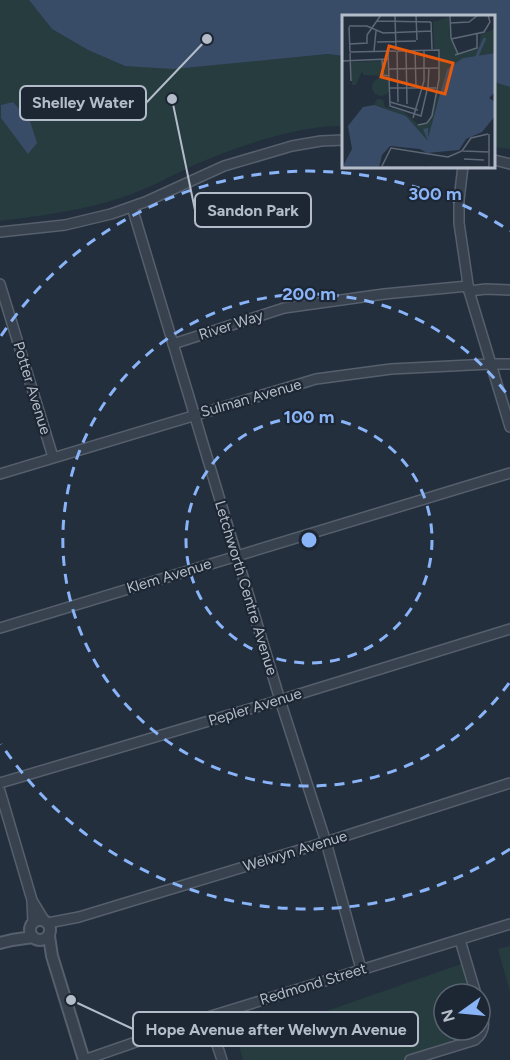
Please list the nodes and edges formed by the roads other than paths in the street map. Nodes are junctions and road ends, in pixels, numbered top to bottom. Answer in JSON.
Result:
{"nodes":[{"id":1,"x":342,"y":140,"type":"edge"},
{"id":2,"x":495,"y":160,"type":"edge"},
{"id":3,"x":510,"y":164,"type":"edge"},
{"id":4,"x":463,"y":168,"type":"edge"},
{"id":5,"x":132,"y":207,"type":"junction"},
{"id":6,"x":0,"y":232,"type":"edge"},
{"id":7,"x":0,"y":285,"type":"edge"},
{"id":8,"x":469,"y":288,"type":"junction"},
{"id":9,"x":510,"y":290,"type":"edge"},
{"id":10,"x":173,"y":344,"type":"junction"},
{"id":11,"x":490,"y":363,"type":"junction"},
{"id":12,"x":510,"y":364,"type":"edge"},
{"id":13,"x":194,"y":415,"type":"junction"},
{"id":14,"x":510,"y":427,"type":"edge"},
{"id":15,"x":53,"y":457,"type":"junction"},
{"id":16,"x":510,"y":473,"type":"edge"},
{"id":17,"x":0,"y":474,"type":"edge"},
{"id":18,"x":237,"y":555,"type":"junction"},
{"id":19,"x":0,"y":628,"type":"edge"},
{"id":20,"x":510,"y":629,"type":"edge"},
{"id":21,"x":280,"y":700,"type":"junction"},
{"id":22,"x":0,"y":783,"type":"edge"},
{"id":23,"x":510,"y":783,"type":"edge"},
{"id":24,"x":0,"y":791,"type":"edge"},
{"id":25,"x":326,"y":842,"type":"junction"},
{"id":26,"x":510,"y":924,"type":"edge"},
{"id":27,"x":41,"y":930,"type":"junction"},
{"id":28,"x":460,"y":940,"type":"junction"},
{"id":29,"x":0,"y":944,"type":"edge"},
{"id":30,"x":361,"y":969,"type":"junction"},
{"id":31,"x":472,"y":982,"type":"edge"},
{"id":32,"x":208,"y":1017,"type":"junction"},
{"id":33,"x":468,"y":1042,"type":"edge"},
{"id":34,"x":84,"y":1060,"type":"edge"},
{"id":35,"x":222,"y":1060,"type":"edge"},
{"id":36,"x":410,"y":1060,"type":"edge"}],
"edges":[{"from":1,"to":5,"type":"street"},
{"from":2,"to":3,"type":"street"},
{"from":4,"to":8,"type":"street"},
{"from":5,"to":6,"type":"street"},
{"from":5,"to":10,"type":"street","name":"Letchworth Centre Avenue"},
{"from":7,"to":15,"type":"street","name":"Potter Avenue"},
{"from":8,"to":9,"type":"street","name":"River Way"},
{"from":8,"to":10,"type":"street","name":"River Way"},
{"from":8,"to":11,"type":"street"},
{"from":10,"to":13,"type":"street","name":"Letchworth Centre Avenue"},
{"from":11,"to":12,"type":"street","name":"Sulman Avenue"},
{"from":11,"to":13,"type":"street","name":"Sulman Avenue"},
{"from":11,"to":14,"type":"street"},
{"from":13,"to":15,"type":"street","name":"Sulman Avenue"},
{"from":13,"to":18,"type":"street","name":"Letchworth Centre Avenue"},
{"from":15,"to":17,"type":"street","name":"Sulman Avenue"},
{"from":16,"to":18,"type":"street","name":"Klem Avenue"},
{"from":18,"to":19,"type":"street","name":"Klem Avenue"},
{"from":18,"to":21,"type":"street","name":"Letchworth Centre Avenue"},
{"from":20,"to":21,"type":"street","name":"Pepler Avenue"},
{"from":21,"to":22,"type":"street","name":"Pepler Avenue"},
{"from":21,"to":25,"type":"street","name":"Letchworth Centre Avenue"},
{"from":23,"to":25,"type":"street","name":"Welwyn Avenue"},
{"from":24,"to":27,"type":"street"},
{"from":25,"to":27,"type":"street","name":"Welwyn Avenue"},
{"from":25,"to":30,"type":"street","name":"Letchworth Centre Avenue"},
{"from":26,"to":28,"type":"street","name":"Redmond Street"},
{"from":27,"to":29,"type":"street","name":"Welwyn Avenue"},
{"from":27,"to":34,"type":"street"},
{"from":28,"to":30,"type":"street","name":"Redmond Street"},
{"from":28,"to":31,"type":"street"},
{"from":30,"to":32,"type":"street","name":"Redmond Street"},
{"from":32,"to":34,"type":"street","name":"Redmond Street"},
{"from":32,"to":35,"type":"street"},
{"from":33,"to":36,"type":"street"}]}
